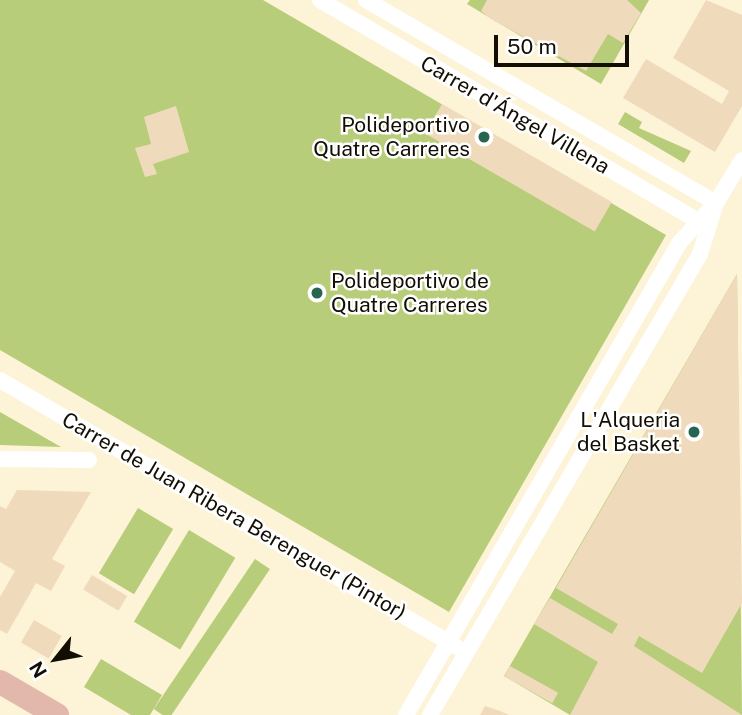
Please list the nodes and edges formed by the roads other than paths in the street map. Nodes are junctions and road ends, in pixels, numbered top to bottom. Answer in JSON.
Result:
{"nodes":[{"id":1,"x":320,"y":0,"type":"edge"},
{"id":2,"x":366,"y":0,"type":"edge"},
{"id":3,"x":742,"y":160,"type":"edge"},
{"id":4,"x":716,"y":203,"type":"junction"},
{"id":5,"x":695,"y":221,"type":"junction"},
{"id":6,"x":711,"y":228,"type":"junction"},
{"id":7,"x":0,"y":380,"type":"edge"},
{"id":8,"x":0,"y":459,"type":"edge"},
{"id":9,"x":89,"y":460,"type":"dead end"},
{"id":10,"x":448,"y":642,"type":"junction"},
{"id":11,"x":467,"y":653,"type":"junction"},
{"id":12,"x":0,"y":682,"type":"edge"},
{"id":13,"x":57,"y":715,"type":"edge"},
{"id":14,"x":406,"y":715,"type":"edge"},
{"id":15,"x":430,"y":715,"type":"edge"}],
"edges":[{"from":1,"to":5,"type":"street","name":"Carrer d'Ángel Villena"},
{"from":2,"to":4,"type":"street","name":"Carrer d'Ángel Villena"},
{"from":3,"to":4,"type":"street"},
{"from":4,"to":5,"type":"street"},
{"from":4,"to":6,"type":"street"},
{"from":5,"to":6,"type":"street","name":"Carrer d'Ángel Villena"},
{"from":5,"to":10,"type":"street"},
{"from":6,"to":11,"type":"street"},
{"from":7,"to":10,"type":"street","name":"Carrer de Juan Ribera Berenguer (Pintor)"},
{"from":8,"to":9,"type":"street"},
{"from":10,"to":11,"type":"street","name":"Carrer de Juan Ribera Berenguer (Pintor)"},
{"from":10,"to":14,"type":"street"},
{"from":11,"to":15,"type":"street"},
{"from":12,"to":13,"type":"main road"}]}
